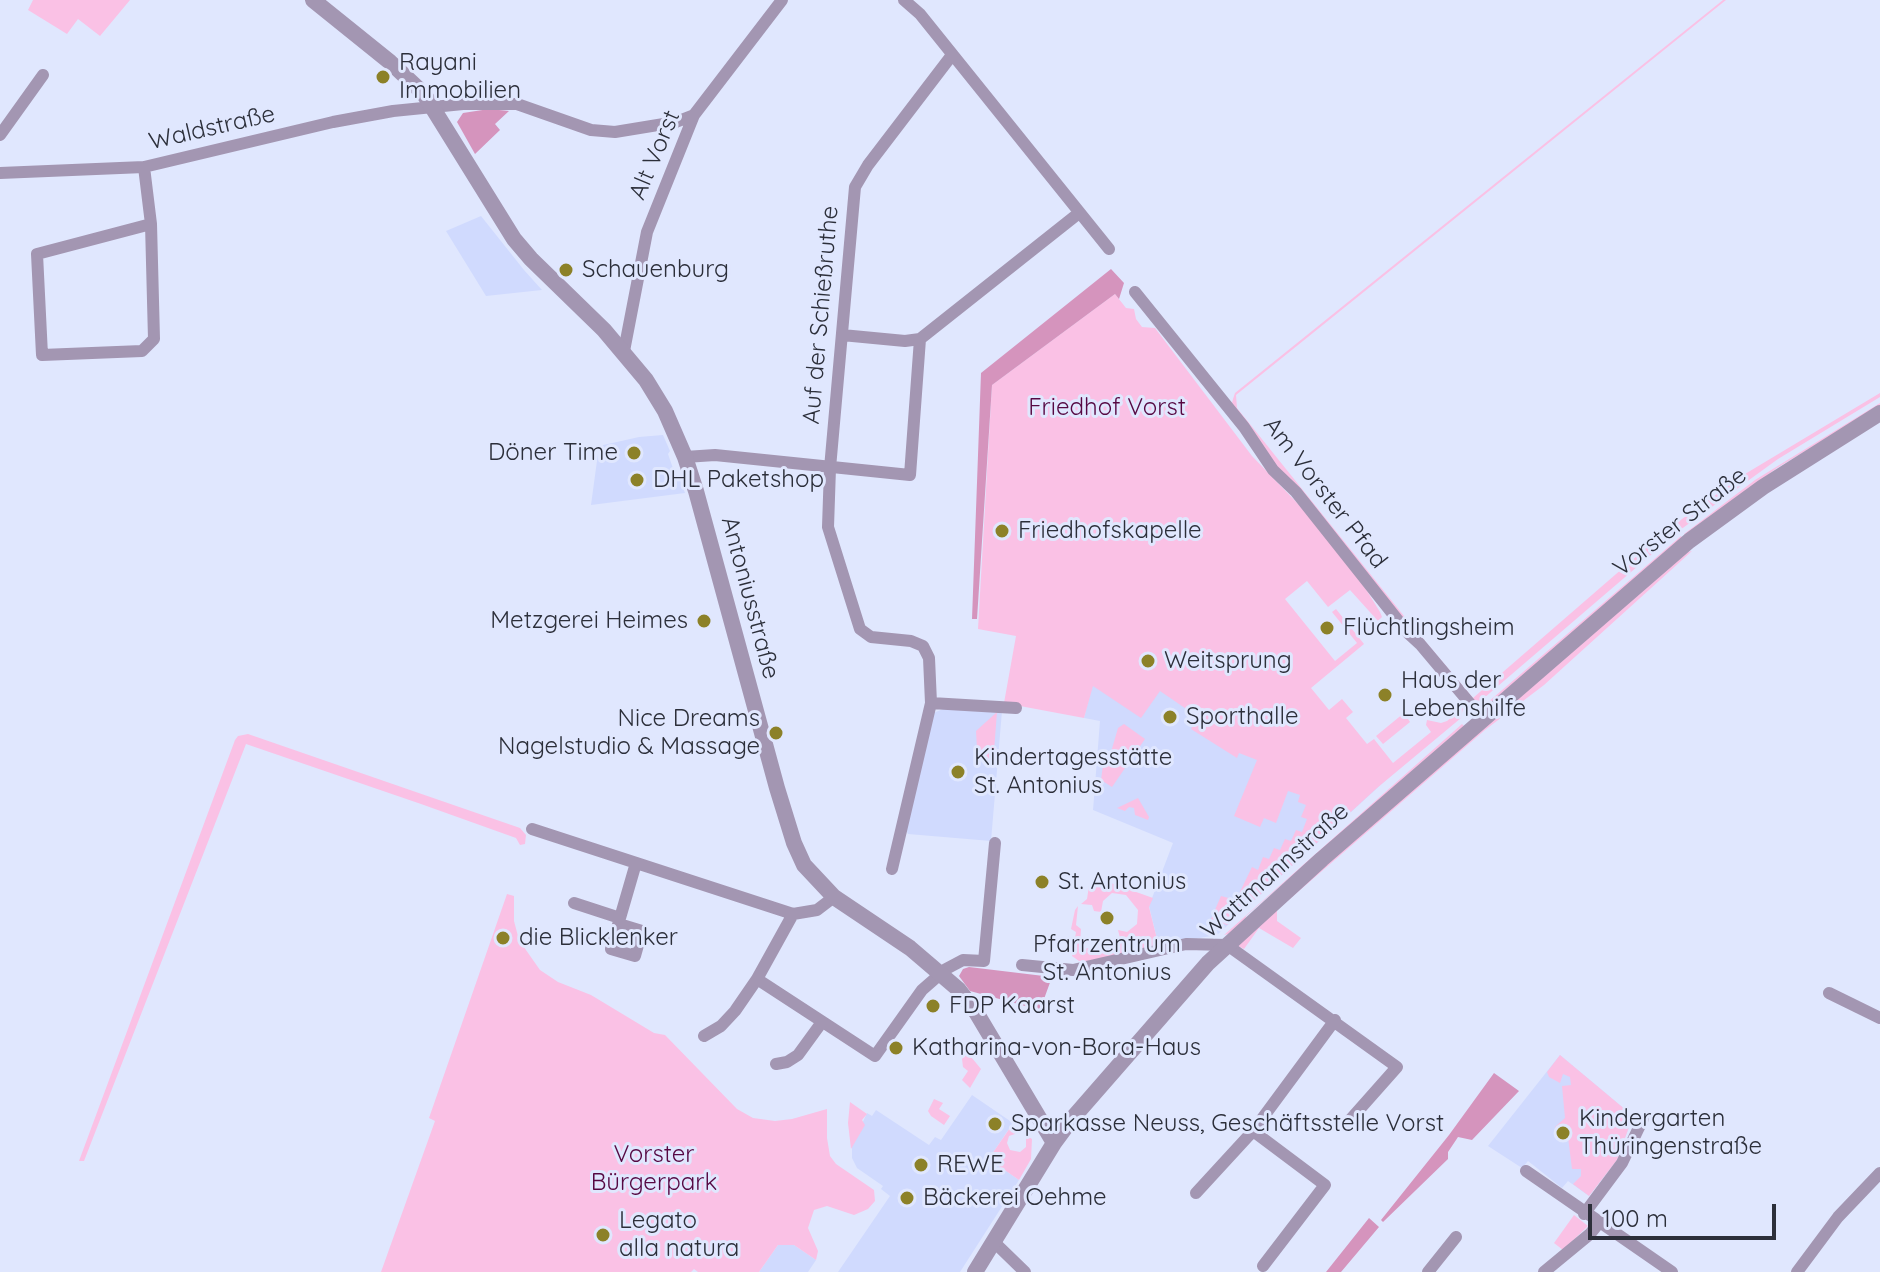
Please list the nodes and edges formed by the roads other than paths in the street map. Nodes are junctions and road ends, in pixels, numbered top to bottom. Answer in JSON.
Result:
{"nodes":[{"id":1,"x":313,"y":0,"type":"edge"},
{"id":2,"x":782,"y":0,"type":"edge"},
{"id":3,"x":904,"y":0,"type":"edge"},
{"id":4,"x":952,"y":55,"type":"junction"},
{"id":5,"x":43,"y":75,"type":"dead end"},
{"id":6,"x":433,"y":108,"type":"junction"},
{"id":7,"x":694,"y":115,"type":"junction"},
{"id":8,"x":0,"y":135,"type":"edge"},
{"id":9,"x":144,"y":167,"type":"junction"},
{"id":10,"x":0,"y":173,"type":"edge"},
{"id":11,"x":1079,"y":213,"type":"junction"},
{"id":12,"x":151,"y":224,"type":"junction"},
{"id":13,"x":1109,"y":249,"type":"dead end"},
{"id":14,"x":1135,"y":292,"type":"dead end"},
{"id":15,"x":842,"y":335,"type":"junction"},
{"id":16,"x":920,"y":339,"type":"junction"},
{"id":17,"x":624,"y":351,"type":"junction"},
{"id":18,"x":1880,"y":413,"type":"edge"},
{"id":19,"x":685,"y":457,"type":"junction"},
{"id":20,"x":830,"y":468,"type":"junction"},
{"id":21,"x":1522,"y":686,"type":"joint"},
{"id":22,"x":931,"y":703,"type":"junction"},
{"id":23,"x":1016,"y":708,"type":"dead end"},
{"id":24,"x":1483,"y":719,"type":"junction"},
{"id":25,"x":532,"y":829,"type":"dead end"},
{"id":26,"x":995,"y":843,"type":"dead end"},
{"id":27,"x":636,"y":863,"type":"junction"},
{"id":28,"x":892,"y":869,"type":"dead end"},
{"id":29,"x":834,"y":897,"type":"junction"},
{"id":30,"x":574,"y":903,"type":"dead end"},
{"id":31,"x":793,"y":914,"type":"junction"},
{"id":32,"x":1227,"y":945,"type":"junction"},
{"id":33,"x":1022,"y":965,"type":"dead end"},
{"id":34,"x":942,"y":973,"type":"junction"},
{"id":35,"x":757,"y":979,"type":"junction"},
{"id":36,"x":1829,"y":993,"type":"dead end"},
{"id":37,"x":1880,"y":1018,"type":"edge"},
{"id":38,"x":1335,"y":1020,"type":"junction"},
{"id":39,"x":822,"y":1022,"type":"junction"},
{"id":40,"x":704,"y":1036,"type":"dead end"},
{"id":41,"x":776,"y":1064,"type":"dead end"},
{"id":42,"x":1643,"y":1119,"type":"dead end"},
{"id":43,"x":1350,"y":1120,"type":"dead end"},
{"id":44,"x":1253,"y":1131,"type":"junction"},
{"id":45,"x":1054,"y":1143,"type":"junction"},
{"id":46,"x":1526,"y":1171,"type":"dead end"},
{"id":47,"x":1880,"y":1173,"type":"edge"},
{"id":48,"x":1196,"y":1193,"type":"dead end"},
{"id":49,"x":1584,"y":1214,"type":"junction"},
{"id":50,"x":1598,"y":1224,"type":"junction"},
{"id":51,"x":1456,"y":1237,"type":"dead end"},
{"id":52,"x":993,"y":1241,"type":"junction"},
{"id":53,"x":1263,"y":1266,"type":"dead end"},
{"id":54,"x":975,"y":1272,"type":"edge"},
{"id":55,"x":1025,"y":1272,"type":"edge"},
{"id":56,"x":1428,"y":1272,"type":"edge"},
{"id":57,"x":1544,"y":1272,"type":"edge"},
{"id":58,"x":1672,"y":1272,"type":"edge"},
{"id":59,"x":1797,"y":1272,"type":"edge"}],
"edges":[{"from":1,"to":6,"type":"street","name":"Antoniusstraße"},
{"from":2,"to":7,"type":"street","name":"Alt Vorst"},
{"from":3,"to":4,"type":"street"},
{"from":4,"to":11,"type":"street"},
{"from":4,"to":15,"type":"street","name":"Auf der Schießruthe"},
{"from":5,"to":8,"type":"street"},
{"from":6,"to":7,"type":"street","name":"Waldstraße"},
{"from":6,"to":9,"type":"street","name":"Waldstraße"},
{"from":6,"to":17,"type":"street","name":"Antoniusstraße"},
{"from":7,"to":17,"type":"street","name":"Alt Vorst"},
{"from":9,"to":10,"type":"street","name":"Waldstraße"},
{"from":9,"to":12,"type":"street"},
{"from":11,"to":13,"type":"street"},
{"from":11,"to":16,"type":"street"},
{"from":12,"to":12,"type":"street"},
{"from":14,"to":24,"type":"street","name":"Am Vorster Pfad"},
{"from":15,"to":16,"type":"street"},
{"from":15,"to":20,"type":"street","name":"Auf der Schießruthe"},
{"from":16,"to":20,"type":"street"},
{"from":17,"to":19,"type":"street","name":"Antoniusstraße"},
{"from":18,"to":21,"type":"street","name":"Vorster Straße"},
{"from":19,"to":20,"type":"street"},
{"from":19,"to":29,"type":"street","name":"Antoniusstraße"},
{"from":20,"to":22,"type":"street","name":"Auf der Schießruthe"},
{"from":21,"to":24,"type":"street","name":"Wattmannstraße"},
{"from":22,"to":23,"type":"street"},
{"from":22,"to":28,"type":"street"},
{"from":24,"to":32,"type":"street","name":"Wattmannstraße"},
{"from":25,"to":27,"type":"street"},
{"from":26,"to":34,"type":"street"},
{"from":27,"to":30,"type":"street"},
{"from":27,"to":31,"type":"street"},
{"from":29,"to":31,"type":"street"},
{"from":29,"to":34,"type":"street","name":"Antoniusstraße"},
{"from":31,"to":35,"type":"street"},
{"from":32,"to":33,"type":"street"},
{"from":32,"to":38,"type":"street"},
{"from":32,"to":45,"type":"street","name":"Wattmannstraße"},
{"from":34,"to":39,"type":"street"},
{"from":34,"to":45,"type":"street","name":"Antoniusstraße"},
{"from":35,"to":39,"type":"street"},
{"from":35,"to":40,"type":"street"},
{"from":36,"to":37,"type":"street"},
{"from":38,"to":43,"type":"street"},
{"from":38,"to":44,"type":"street"},
{"from":39,"to":41,"type":"street"},
{"from":42,"to":49,"type":"street"},
{"from":44,"to":48,"type":"street"},
{"from":44,"to":53,"type":"street"},
{"from":45,"to":52,"type":"street","name":"Wattmannstraße"},
{"from":46,"to":49,"type":"street"},
{"from":47,"to":59,"type":"street"},
{"from":49,"to":50,"type":"street"},
{"from":50,"to":57,"type":"street"},
{"from":50,"to":58,"type":"street"},
{"from":51,"to":56,"type":"street"},
{"from":52,"to":54,"type":"street","name":"Wattmannstraße"},
{"from":52,"to":55,"type":"street"}]}
